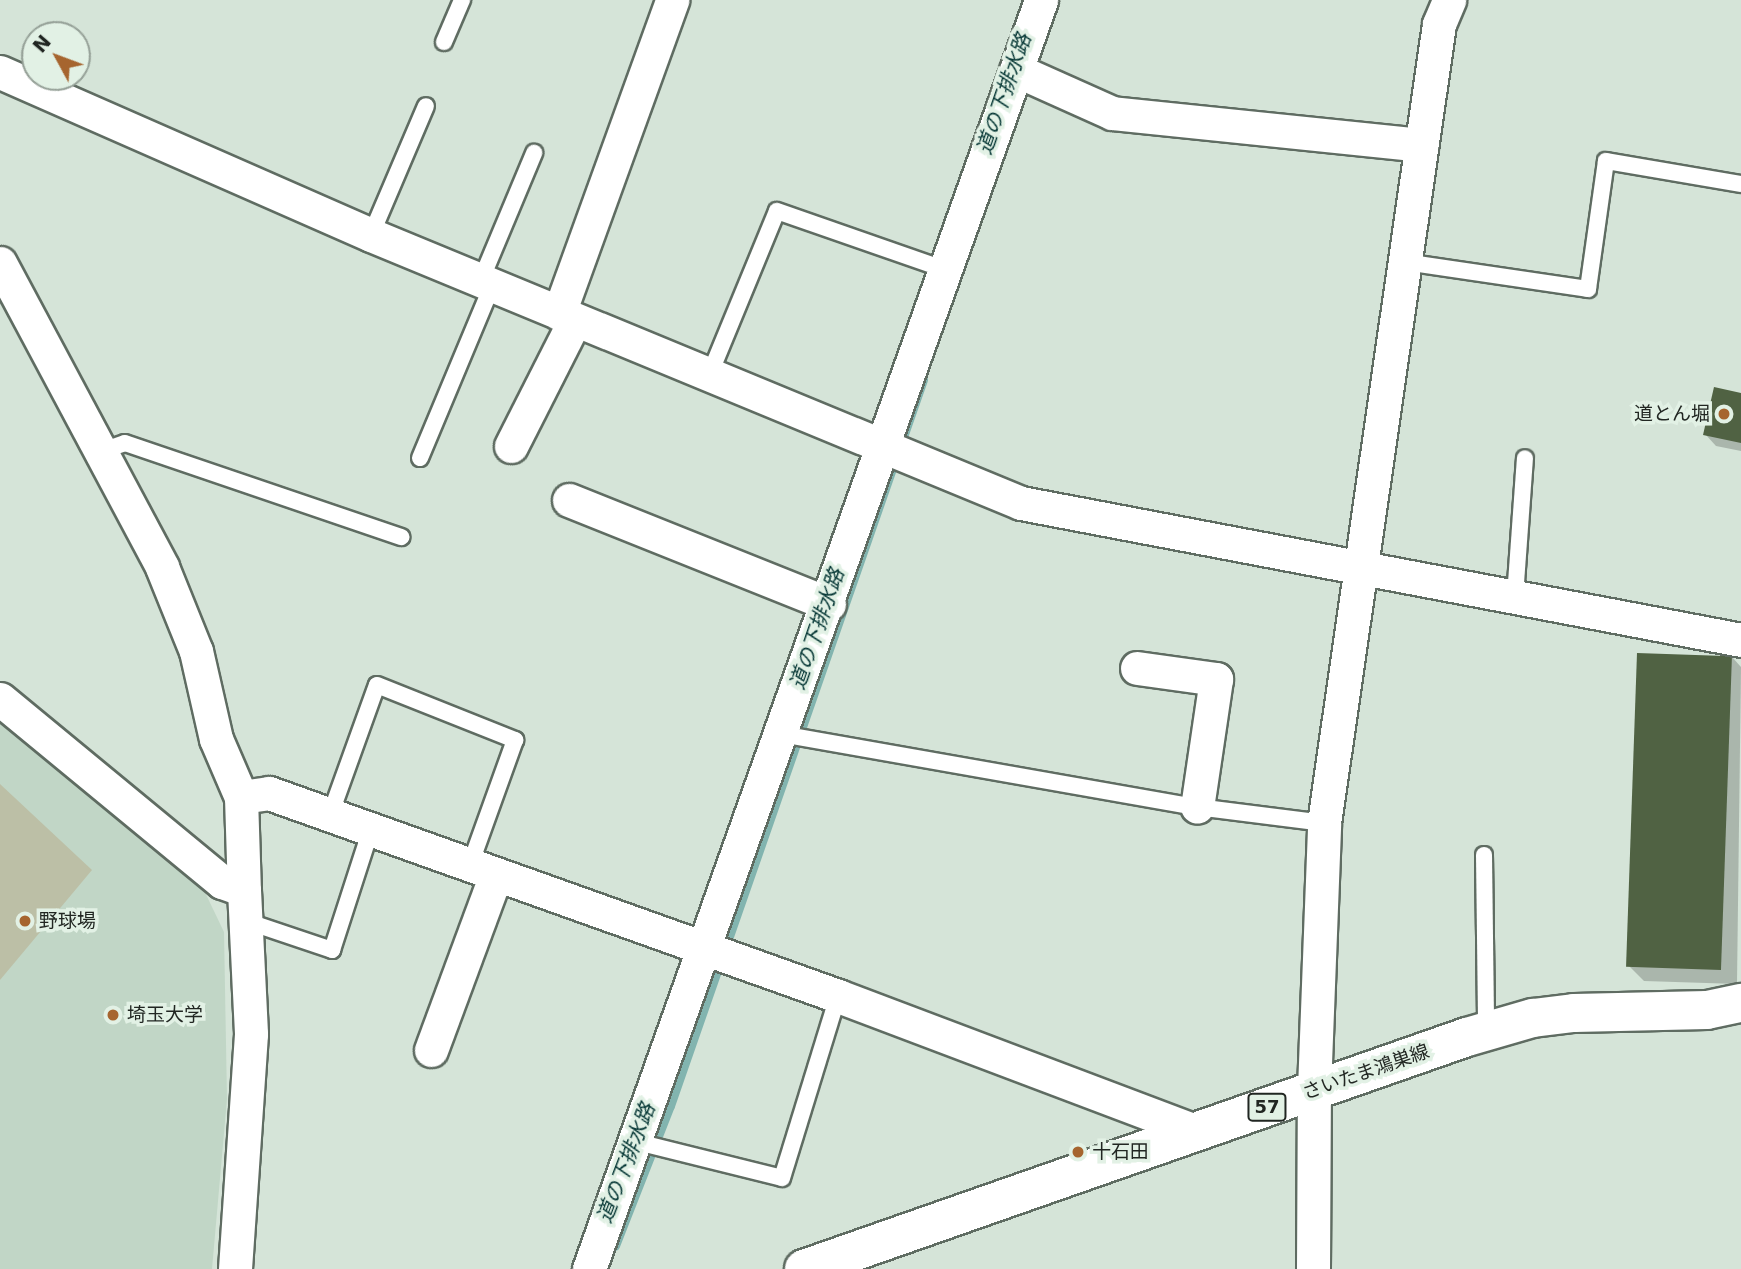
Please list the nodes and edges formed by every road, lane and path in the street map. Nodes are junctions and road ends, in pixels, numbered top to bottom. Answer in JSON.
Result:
{"nodes":[{"id":1,"x":462,"y":0,"type":"edge"},
{"id":2,"x":672,"y":0,"type":"edge"},
{"id":3,"x":1041,"y":0,"type":"edge"},
{"id":4,"x":1449,"y":0,"type":"edge"},
{"id":5,"x":444,"y":42,"type":"dead end"},
{"id":6,"x":1016,"y":70,"type":"junction"},
{"id":7,"x":0,"y":72,"type":"edge"},
{"id":8,"x":426,"y":106,"type":"dead end"},
{"id":9,"x":1421,"y":145,"type":"junction"},
{"id":10,"x":534,"y":153,"type":"dead end"},
{"id":11,"x":1741,"y":184,"type":"edge"},
{"id":12,"x":371,"y":235,"type":"junction"},
{"id":13,"x":1405,"y":262,"type":"junction"},
{"id":14,"x":0,"y":263,"type":"edge"},
{"id":15,"x":946,"y":270,"type":"junction"},
{"id":16,"x":486,"y":283,"type":"junction"},
{"id":17,"x":567,"y":316,"type":"junction"},
{"id":18,"x":709,"y":376,"type":"junction"},
{"id":19,"x":511,"y":446,"type":"dead end"},
{"id":20,"x":883,"y":448,"type":"junction"},
{"id":21,"x":102,"y":451,"type":"junction"},
{"id":22,"x":420,"y":458,"type":"dead end"},
{"id":23,"x":1525,"y":458,"type":"dead end"},
{"id":24,"x":569,"y":500,"type":"dead end"},
{"id":25,"x":401,"y":537,"type":"dead end"},
{"id":26,"x":1360,"y":568,"type":"junction"},
{"id":27,"x":1515,"y":597,"type":"junction"},
{"id":28,"x":829,"y":604,"type":"junction"},
{"id":29,"x":1741,"y":640,"type":"edge"},
{"id":30,"x":1137,"y":668,"type":"dead end"},
{"id":31,"x":0,"y":699,"type":"edge"},
{"id":32,"x":781,"y":734,"type":"junction"},
{"id":33,"x":241,"y":797,"type":"junction"},
{"id":34,"x":1197,"y":807,"type":"junction"},
{"id":35,"x":329,"y":818,"type":"junction"},
{"id":36,"x":1324,"y":823,"type":"junction"},
{"id":37,"x":370,"y":832,"type":"junction"},
{"id":38,"x":1484,"y":855,"type":"dead end"},
{"id":39,"x":482,"y":872,"type":"junction"},
{"id":40,"x":245,"y":906,"type":"junction"},
{"id":41,"x":705,"y":951,"type":"junction"},
{"id":42,"x":838,"y":996,"type":"junction"},
{"id":43,"x":1741,"y":1003,"type":"edge"},
{"id":44,"x":1486,"y":1031,"type":"junction"},
{"id":45,"x":431,"y":1050,"type":"dead end"},
{"id":46,"x":1314,"y":1089,"type":"junction"},
{"id":47,"x":1198,"y":1132,"type":"junction"},
{"id":48,"x":637,"y":1143,"type":"junction"},
{"id":49,"x":235,"y":1269,"type":"edge"},
{"id":50,"x":589,"y":1269,"type":"edge"},
{"id":51,"x":804,"y":1269,"type":"edge"},
{"id":52,"x":1313,"y":1269,"type":"edge"}],
"edges":[{"from":1,"to":5,"type":"lane"},
{"from":2,"to":17,"type":"street"},
{"from":3,"to":6,"type":"street"},
{"from":4,"to":9,"type":"street"},
{"from":6,"to":9,"type":"street"},
{"from":6,"to":15,"type":"street"},
{"from":7,"to":12,"type":"street"},
{"from":8,"to":12,"type":"lane"},
{"from":9,"to":13,"type":"street"},
{"from":10,"to":16,"type":"lane"},
{"from":11,"to":13,"type":"lane"},
{"from":12,"to":16,"type":"street"},
{"from":13,"to":26,"type":"street"},
{"from":14,"to":21,"type":"street"},
{"from":15,"to":18,"type":"lane"},
{"from":15,"to":20,"type":"street"},
{"from":16,"to":17,"type":"street"},
{"from":16,"to":22,"type":"lane"},
{"from":17,"to":18,"type":"street"},
{"from":17,"to":19,"type":"street"},
{"from":18,"to":20,"type":"street"},
{"from":20,"to":26,"type":"street"},
{"from":20,"to":28,"type":"street"},
{"from":21,"to":25,"type":"lane"},
{"from":21,"to":33,"type":"street"},
{"from":23,"to":27,"type":"lane"},
{"from":24,"to":28,"type":"street"},
{"from":26,"to":27,"type":"street"},
{"from":26,"to":36,"type":"street"},
{"from":27,"to":29,"type":"street"},
{"from":28,"to":32,"type":"street"},
{"from":30,"to":34,"type":"street"},
{"from":31,"to":40,"type":"street"},
{"from":32,"to":34,"type":"lane"},
{"from":32,"to":41,"type":"street"},
{"from":33,"to":35,"type":"street"},
{"from":33,"to":40,"type":"street"},
{"from":34,"to":36,"type":"lane"},
{"from":35,"to":37,"type":"street"},
{"from":35,"to":39,"type":"lane"},
{"from":36,"to":46,"type":"street"},
{"from":37,"to":39,"type":"street"},
{"from":37,"to":40,"type":"lane"},
{"from":38,"to":44,"type":"lane"},
{"from":39,"to":41,"type":"street"},
{"from":39,"to":45,"type":"street"},
{"from":40,"to":49,"type":"street"},
{"from":41,"to":42,"type":"street"},
{"from":41,"to":48,"type":"street"},
{"from":42,"to":47,"type":"street"},
{"from":42,"to":48,"type":"lane"},
{"from":43,"to":44,"type":"main road","name":"さいたま鴻巣線","number":"57"},
{"from":44,"to":46,"type":"main road","name":"さいたま鴻巣線","number":"57"},
{"from":46,"to":47,"type":"main road","name":"さいたま鴻巣線","number":"57"},
{"from":46,"to":52,"type":"street"},
{"from":47,"to":51,"type":"main road","name":"さいたま鴻巣線","number":"57"},
{"from":48,"to":50,"type":"street"}]}
